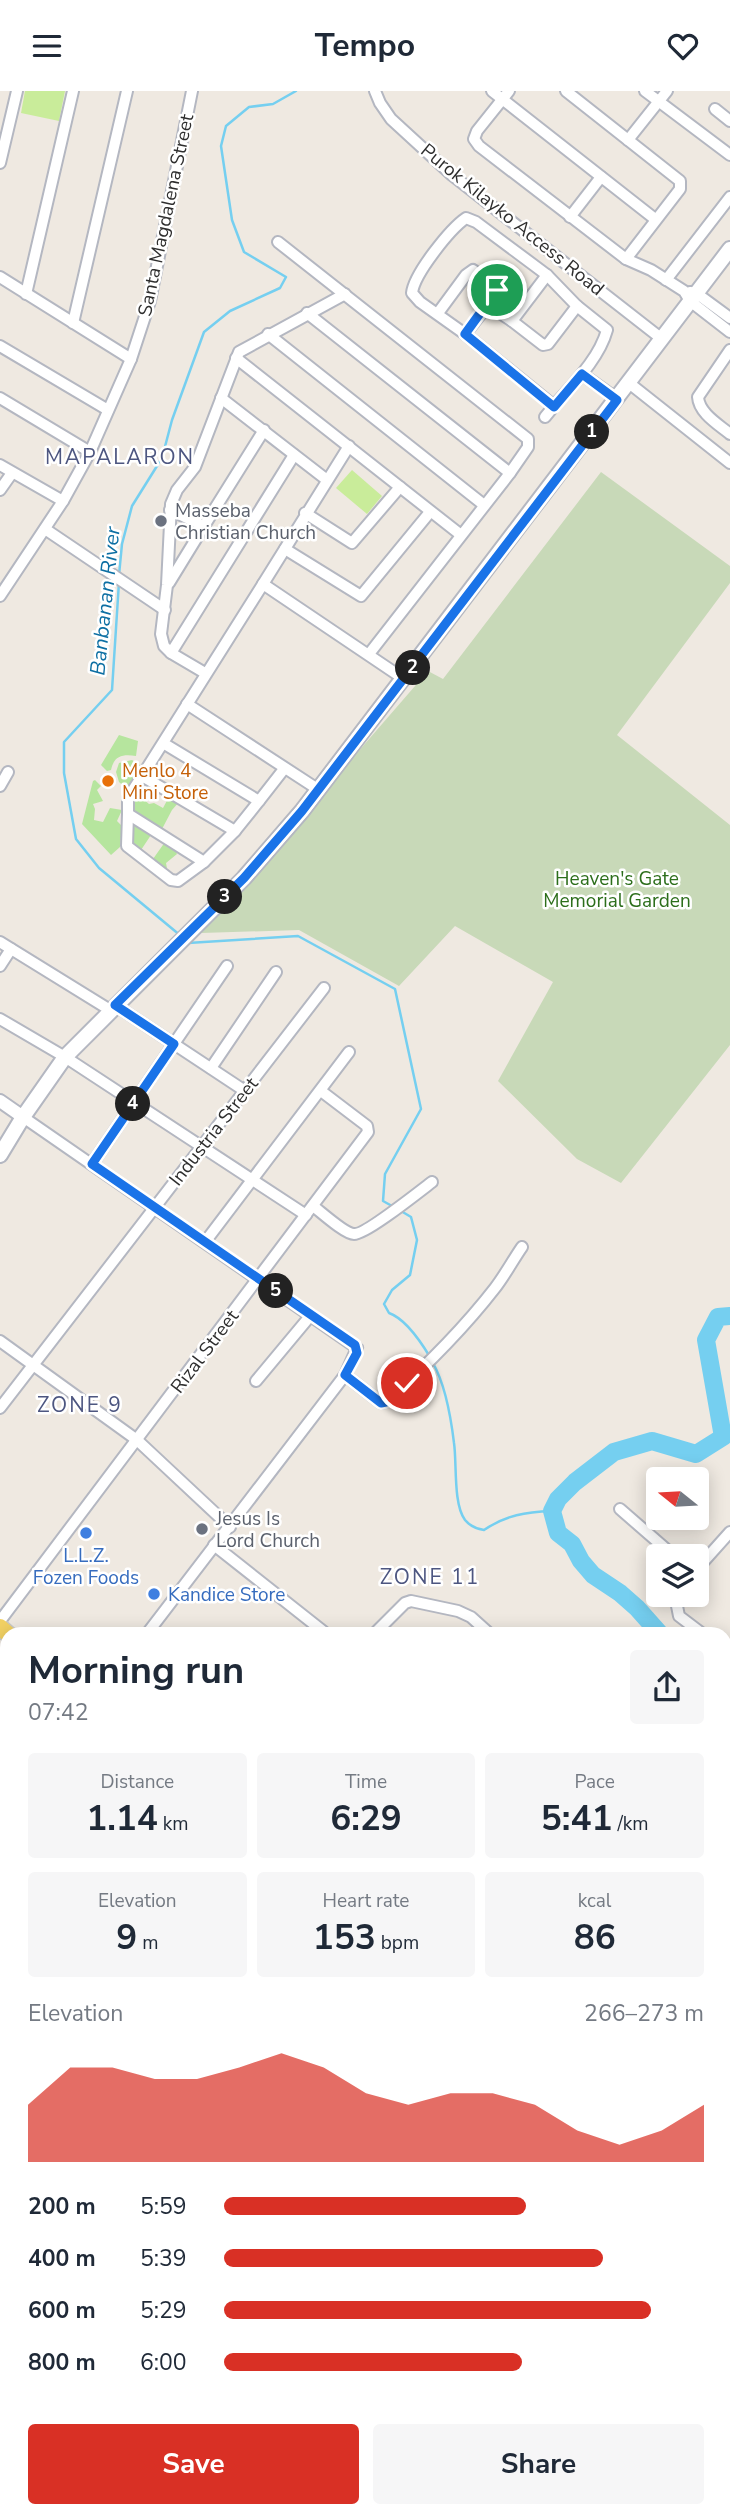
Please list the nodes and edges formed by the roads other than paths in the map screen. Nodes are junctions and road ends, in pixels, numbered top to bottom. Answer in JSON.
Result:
{"nodes":[{"id":1,"x":17,"y":91,"type":"edge"},
{"id":2,"x":73,"y":91,"type":"edge"},
{"id":3,"x":127,"y":91,"type":"edge"},
{"id":4,"x":192,"y":91,"type":"edge"},
{"id":5,"x":375,"y":91,"type":"edge"},
{"id":6,"x":492,"y":91,"type":"edge"},
{"id":7,"x":566,"y":91,"type":"edge"},
{"id":8,"x":645,"y":91,"type":"edge"},
{"id":9,"x":667,"y":91,"type":"edge"},
{"id":10,"x":505,"y":95,"type":"edge"},
{"id":11,"x":659,"y":102,"type":"junction"},
{"id":12,"x":715,"y":109,"type":"dead end"},
{"id":13,"x":730,"y":121,"type":"edge"},
{"id":14,"x":628,"y":140,"type":"junction"},
{"id":15,"x":730,"y":155,"type":"edge"},
{"id":16,"x":0,"y":163,"type":"edge"},
{"id":17,"x":601,"y":177,"type":"junction"},
{"id":18,"x":730,"y":197,"type":"edge"},
{"id":19,"x":570,"y":217,"type":"junction"},
{"id":20,"x":655,"y":219,"type":"junction"},
{"id":21,"x":278,"y":242,"type":"dead end"},
{"id":22,"x":730,"y":250,"type":"edge"},
{"id":23,"x":626,"y":259,"type":"junction"},
{"id":24,"x":547,"y":275,"type":"junction"},
{"id":25,"x":0,"y":277,"type":"edge"},
{"id":26,"x":666,"y":279,"type":"junction"},
{"id":27,"x":345,"y":294,"type":"junction"},
{"id":28,"x":26,"y":295,"type":"junction"},
{"id":29,"x":690,"y":295,"type":"junction"},
{"id":30,"x":488,"y":305,"type":"junction"},
{"id":31,"x":577,"y":306,"type":"junction"},
{"id":32,"x":307,"y":313,"type":"junction"},
{"id":33,"x":438,"y":313,"type":"junction"},
{"id":34,"x":730,"y":318,"type":"edge"},
{"id":35,"x":512,"y":321,"type":"junction"},
{"id":36,"x":73,"y":323,"type":"junction"},
{"id":37,"x":730,"y":333,"type":"edge"},
{"id":38,"x":268,"y":334,"type":"junction"},
{"id":39,"x":465,"y":334,"type":"junction"},
{"id":40,"x":662,"y":339,"type":"junction"},
{"id":41,"x":0,"y":346,"type":"edge"},
{"id":42,"x":730,"y":350,"type":"edge"},
{"id":43,"x":236,"y":358,"type":"junction"},
{"id":44,"x":131,"y":359,"type":"junction"},
{"id":45,"x":582,"y":374,"type":"junction"},
{"id":46,"x":629,"y":383,"type":"junction"},
{"id":47,"x":0,"y":398,"type":"edge"},
{"id":48,"x":221,"y":398,"type":"junction"},
{"id":49,"x":617,"y":400,"type":"junction"},
{"id":50,"x":554,"y":407,"type":"junction"},
{"id":51,"x":108,"y":410,"type":"junction"},
{"id":52,"x":545,"y":418,"type":"dead end"},
{"id":53,"x":264,"y":430,"type":"junction"},
{"id":54,"x":730,"y":434,"type":"edge"},
{"id":55,"x":349,"y":446,"type":"junction"},
{"id":56,"x":90,"y":452,"type":"junction"},
{"id":57,"x":294,"y":455,"type":"junction"},
{"id":58,"x":730,"y":463,"type":"edge"},
{"id":59,"x":0,"y":465,"type":"edge"},
{"id":60,"x":12,"y":473,"type":"junction"},
{"id":61,"x":510,"y":473,"type":"junction"},
{"id":62,"x":327,"y":480,"type":"junction"},
{"id":63,"x":400,"y":487,"type":"junction"},
{"id":64,"x":0,"y":490,"type":"edge"},
{"id":65,"x":63,"y":502,"type":"junction"},
{"id":66,"x":484,"y":505,"type":"junction"},
{"id":67,"x":170,"y":510,"type":"junction"},
{"id":68,"x":430,"y":512,"type":"junction"},
{"id":69,"x":305,"y":513,"type":"junction"},
{"id":70,"x":204,"y":526,"type":"junction"},
{"id":71,"x":45,"y":529,"type":"junction"},
{"id":72,"x":461,"y":535,"type":"junction"},
{"id":73,"x":285,"y":549,"type":"junction"},
{"id":74,"x":263,"y":584,"type":"junction"},
{"id":75,"x":167,"y":586,"type":"junction"},
{"id":76,"x":0,"y":596,"type":"edge"},
{"id":77,"x":164,"y":610,"type":"junction"},
{"id":78,"x":171,"y":653,"type":"junction"},
{"id":79,"x":369,"y":654,"type":"junction"},
{"id":80,"x":205,"y":673,"type":"junction"},
{"id":81,"x":404,"y":679,"type":"junction"},
{"id":82,"x":187,"y":704,"type":"junction"},
{"id":83,"x":163,"y":743,"type":"junction"},
{"id":84,"x":284,"y":769,"type":"junction"},
{"id":85,"x":8,"y":772,"type":"dead end"},
{"id":86,"x":142,"y":776,"type":"junction"},
{"id":87,"x":0,"y":786,"type":"edge"},
{"id":88,"x":319,"y":790,"type":"junction"},
{"id":89,"x":259,"y":801,"type":"junction"},
{"id":90,"x":128,"y":814,"type":"junction"},
{"id":91,"x":235,"y":831,"type":"junction"},
{"id":92,"x":204,"y":862,"type":"junction"},
{"id":93,"x":0,"y":942,"type":"edge"},
{"id":94,"x":10,"y":949,"type":"junction"},
{"id":95,"x":0,"y":966,"type":"edge"},
{"id":96,"x":227,"y":966,"type":"dead end"},
{"id":97,"x":276,"y":972,"type":"dead end"},
{"id":98,"x":324,"y":988,"type":"dead end"},
{"id":99,"x":113,"y":1007,"type":"junction"},
{"id":100,"x":0,"y":1019,"type":"edge"},
{"id":101,"x":174,"y":1044,"type":"junction"},
{"id":102,"x":349,"y":1052,"type":"dead end"},
{"id":103,"x":65,"y":1057,"type":"junction"},
{"id":104,"x":211,"y":1068,"type":"junction"},
{"id":105,"x":244,"y":1091,"type":"junction"},
{"id":106,"x":321,"y":1091,"type":"junction"},
{"id":107,"x":0,"y":1101,"type":"edge"},
{"id":108,"x":134,"y":1102,"type":"junction"},
{"id":109,"x":23,"y":1117,"type":"junction"},
{"id":110,"x":202,"y":1147,"type":"junction"},
{"id":111,"x":0,"y":1155,"type":"edge"},
{"id":112,"x":92,"y":1164,"type":"junction"},
{"id":113,"x":253,"y":1180,"type":"junction"},
{"id":114,"x":432,"y":1182,"type":"dead end"},
{"id":115,"x":155,"y":1207,"type":"junction"},
{"id":116,"x":309,"y":1211,"type":"junction"},
{"id":117,"x":205,"y":1242,"type":"junction"},
{"id":118,"x":522,"y":1247,"type":"dead end"},
{"id":119,"x":258,"y":1278,"type":"junction"},
{"id":120,"x":311,"y":1315,"type":"junction"},
{"id":121,"x":0,"y":1341,"type":"edge"},
{"id":122,"x":33,"y":1365,"type":"junction"},
{"id":123,"x":345,"y":1375,"type":"junction"},
{"id":124,"x":256,"y":1381,"type":"dead end"},
{"id":125,"x":0,"y":1408,"type":"edge"},
{"id":126,"x":137,"y":1440,"type":"junction"},
{"id":127,"x":620,"y":1509,"type":"dead end"},
{"id":128,"x":230,"y":1527,"type":"junction"},
{"id":129,"x":730,"y":1532,"type":"edge"},
{"id":130,"x":660,"y":1544,"type":"edge"},
{"id":131,"x":214,"y":1545,"type":"junction"},
{"id":132,"x":709,"y":1555,"type":"edge"},
{"id":133,"x":677,"y":1607,"type":"edge"},
{"id":134,"x":0,"y":1621,"type":"edge"},
{"id":135,"x":152,"y":1627,"type":"edge"},
{"id":136,"x":318,"y":1627,"type":"edge"},
{"id":137,"x":381,"y":1627,"type":"edge"},
{"id":138,"x":487,"y":1627,"type":"edge"},
{"id":139,"x":693,"y":1627,"type":"edge"}],
"edges":[{"from":1,"to":16,"type":"street"},
{"from":2,"to":28,"type":"street"},
{"from":3,"to":36,"type":"street"},
{"from":4,"to":44,"type":"street","name":"Santa Magdalena Street"},
{"from":5,"to":40,"type":"street","name":"Purok Kilayko Access Road"},
{"from":6,"to":10,"type":"street"},
{"from":7,"to":14,"type":"street"},
{"from":8,"to":11,"type":"street"},
{"from":9,"to":11,"type":"street"},
{"from":10,"to":17,"type":"street"},
{"from":10,"to":19,"type":"street"},
{"from":11,"to":14,"type":"street"},
{"from":11,"to":15,"type":"street"},
{"from":12,"to":13,"type":"street"},
{"from":14,"to":20,"type":"street"},
{"from":17,"to":19,"type":"street"},
{"from":17,"to":20,"type":"street"},
{"from":18,"to":26,"type":"street"},
{"from":19,"to":23,"type":"street"},
{"from":20,"to":23,"type":"street"},
{"from":21,"to":27,"type":"street"},
{"from":22,"to":29,"type":"main road"},
{"from":23,"to":26,"type":"street"},
{"from":24,"to":31,"type":"street"},
{"from":24,"to":33,"type":"street"},
{"from":24,"to":35,"type":"street"},
{"from":25,"to":28,"type":"street"},
{"from":26,"to":29,"type":"street"},
{"from":27,"to":32,"type":"street"},
{"from":27,"to":61,"type":"street"},
{"from":28,"to":36,"type":"street"},
{"from":29,"to":34,"type":"street"},
{"from":29,"to":37,"type":"street"},
{"from":29,"to":40,"type":"main road"},
{"from":30,"to":33,"type":"street"},
{"from":30,"to":35,"type":"street"},
{"from":30,"to":39,"type":"street"},
{"from":31,"to":35,"type":"street"},
{"from":31,"to":45,"type":"street"},
{"from":32,"to":38,"type":"street"},
{"from":32,"to":61,"type":"street"},
{"from":33,"to":39,"type":"street"},
{"from":36,"to":44,"type":"street"},
{"from":38,"to":43,"type":"street"},
{"from":38,"to":66,"type":"street"},
{"from":39,"to":50,"type":"street"},
{"from":40,"to":46,"type":"main road"},
{"from":41,"to":51,"type":"street"},
{"from":42,"to":54,"type":"street"},
{"from":43,"to":48,"type":"street"},
{"from":43,"to":55,"type":"street"},
{"from":44,"to":51,"type":"street","name":"Santa Magdalena Street"},
{"from":45,"to":49,"type":"street"},
{"from":45,"to":50,"type":"street"},
{"from":46,"to":49,"type":"main road"},
{"from":46,"to":58,"type":"street"},
{"from":47,"to":56,"type":"street"},
{"from":48,"to":53,"type":"street"},
{"from":48,"to":67,"type":"street"},
{"from":49,"to":81,"type":"main road"},
{"from":50,"to":52,"type":"street"},
{"from":51,"to":56,"type":"street","name":"Santa Magdalena Street"},
{"from":53,"to":57,"type":"street"},
{"from":53,"to":70,"type":"street"},
{"from":55,"to":62,"type":"street"},
{"from":55,"to":63,"type":"street"},
{"from":56,"to":65,"type":"street","name":"Santa Magdalena Street"},
{"from":57,"to":62,"type":"street"},
{"from":57,"to":78,"type":"street"},
{"from":59,"to":60,"type":"street"},
{"from":60,"to":64,"type":"street"},
{"from":60,"to":65,"type":"street"},
{"from":61,"to":66,"type":"street"},
{"from":62,"to":69,"type":"street"},
{"from":63,"to":68,"type":"street"},
{"from":63,"to":69,"type":"street"},
{"from":65,"to":71,"type":"street","name":"Santa Magdalena Street"},
{"from":66,"to":72,"type":"street"},
{"from":67,"to":70,"type":"street"},
{"from":67,"to":75,"type":"street"},
{"from":68,"to":72,"type":"street"},
{"from":68,"to":73,"type":"street"},
{"from":69,"to":73,"type":"street"},
{"from":70,"to":75,"type":"street"},
{"from":71,"to":76,"type":"street","name":"Santa Magdalena Street"},
{"from":71,"to":77,"type":"street"},
{"from":72,"to":79,"type":"street"},
{"from":73,"to":74,"type":"street"},
{"from":74,"to":79,"type":"street"},
{"from":74,"to":80,"type":"street"},
{"from":75,"to":77,"type":"street"},
{"from":77,"to":78,"type":"street"},
{"from":78,"to":80,"type":"street"},
{"from":79,"to":81,"type":"street"},
{"from":80,"to":82,"type":"street"},
{"from":81,"to":88,"type":"main road"},
{"from":82,"to":83,"type":"street"},
{"from":82,"to":84,"type":"street"},
{"from":83,"to":86,"type":"street"},
{"from":83,"to":89,"type":"street"},
{"from":84,"to":88,"type":"street"},
{"from":84,"to":89,"type":"street"},
{"from":85,"to":87,"type":"street"},
{"from":86,"to":90,"type":"street"},
{"from":86,"to":91,"type":"street"},
{"from":88,"to":99,"type":"main road"},
{"from":89,"to":91,"type":"street"},
{"from":90,"to":92,"type":"street"},
{"from":90,"to":92,"type":"street"},
{"from":91,"to":92,"type":"street"},
{"from":93,"to":94,"type":"street"},
{"from":94,"to":95,"type":"street"},
{"from":94,"to":99,"type":"street"},
{"from":96,"to":101,"type":"street"},
{"from":97,"to":104,"type":"street"},
{"from":98,"to":105,"type":"street","name":"Industria Street"},
{"from":99,"to":101,"type":"street"},
{"from":99,"to":103,"type":"main road"},
{"from":100,"to":103,"type":"street"},
{"from":101,"to":104,"type":"street"},
{"from":101,"to":108,"type":"street"},
{"from":102,"to":106,"type":"street"},
{"from":103,"to":108,"type":"street"},
{"from":103,"to":109,"type":"main road"},
{"from":104,"to":105,"type":"street"},
{"from":105,"to":110,"type":"street","name":"Industria Street"},
{"from":106,"to":113,"type":"street"},
{"from":106,"to":116,"type":"street","name":"Rizal Street"},
{"from":107,"to":109,"type":"street"},
{"from":108,"to":110,"type":"street"},
{"from":108,"to":112,"type":"street"},
{"from":109,"to":111,"type":"main road"},
{"from":109,"to":112,"type":"street"},
{"from":110,"to":113,"type":"street"},
{"from":110,"to":115,"type":"street","name":"Industria Street"},
{"from":112,"to":115,"type":"street"},
{"from":113,"to":116,"type":"street"},
{"from":113,"to":117,"type":"street"},
{"from":114,"to":116,"type":"street"},
{"from":115,"to":117,"type":"street"},
{"from":115,"to":122,"type":"street","name":"Industria Street"},
{"from":116,"to":119,"type":"street","name":"Rizal Street"},
{"from":117,"to":119,"type":"street"},
{"from":118,"to":123,"type":"street"},
{"from":119,"to":120,"type":"street"},
{"from":119,"to":126,"type":"street","name":"Rizal Street"},
{"from":120,"to":123,"type":"street"},
{"from":120,"to":124,"type":"street"},
{"from":121,"to":122,"type":"street"},
{"from":122,"to":125,"type":"street","name":"Industria Street"},
{"from":122,"to":126,"type":"street"},
{"from":123,"to":128,"type":"street"},
{"from":126,"to":128,"type":"street"},
{"from":126,"to":134,"type":"street","name":"Rizal Street"},
{"from":127,"to":130,"type":"street"},
{"from":128,"to":131,"type":"street"},
{"from":129,"to":132,"type":"street"},
{"from":131,"to":135,"type":"street"},
{"from":131,"to":136,"type":"street"},
{"from":133,"to":139,"type":"street"},
{"from":137,"to":138,"type":"street"}]}
